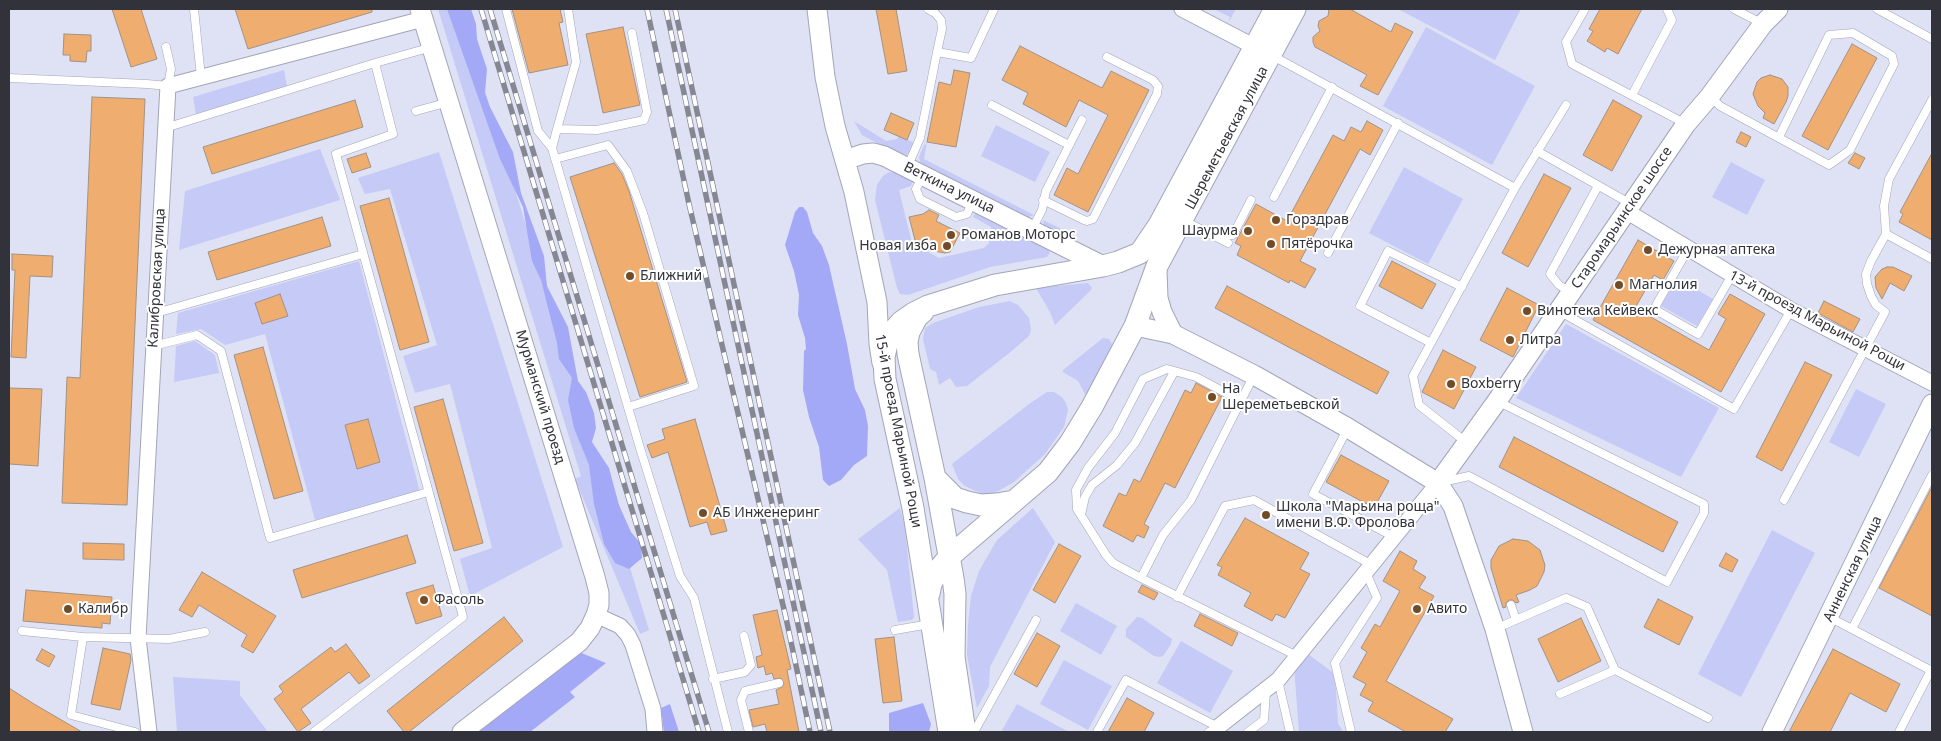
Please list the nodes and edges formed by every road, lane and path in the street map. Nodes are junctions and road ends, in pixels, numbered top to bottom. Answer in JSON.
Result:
{"nodes":[{"id":1,"x":194,"y":9,"type":"edge"},
{"id":2,"x":506,"y":9,"type":"edge"},
{"id":3,"x":568,"y":9,"type":"edge"},
{"id":4,"x":817,"y":9,"type":"edge"},
{"id":5,"x":928,"y":9,"type":"edge"},
{"id":6,"x":994,"y":9,"type":"edge"},
{"id":7,"x":1182,"y":9,"type":"edge"},
{"id":8,"x":1275,"y":9,"type":"edge"},
{"id":9,"x":1294,"y":9,"type":"edge"},
{"id":10,"x":1585,"y":9,"type":"edge"},
{"id":11,"x":1667,"y":9,"type":"edge"},
{"id":12,"x":1734,"y":9,"type":"edge"},
{"id":13,"x":1778,"y":9,"type":"edge"},
{"id":14,"x":1877,"y":9,"type":"edge"},
{"id":15,"x":421,"y":14,"type":"edge"},
{"id":16,"x":1763,"y":24,"type":"junction"},
{"id":17,"x":632,"y":33,"type":"dead end"},
{"id":18,"x":1932,"y":39,"type":"edge"},
{"id":19,"x":166,"y":47,"type":"dead end"},
{"id":20,"x":432,"y":47,"type":"junction"},
{"id":21,"x":1263,"y":51,"type":"junction"},
{"id":22,"x":937,"y":52,"type":"junction"},
{"id":23,"x":1107,"y":57,"type":"dead end"},
{"id":24,"x":375,"y":63,"type":"junction"},
{"id":25,"x":201,"y":77,"type":"junction"},
{"id":26,"x":9,"y":78,"type":"edge"},
{"id":27,"x":168,"y":86,"type":"junction"},
{"id":28,"x":1332,"y":88,"type":"junction"},
{"id":29,"x":1632,"y":95,"type":"junction"},
{"id":30,"x":1710,"y":96,"type":"junction"},
{"id":31,"x":1932,"y":100,"type":"edge"},
{"id":32,"x":449,"y":102,"type":"junction"},
{"id":33,"x":1566,"y":105,"type":"dead end"},
{"id":34,"x":992,"y":106,"type":"dead end"},
{"id":35,"x":416,"y":111,"type":"dead end"},
{"id":36,"x":1082,"y":120,"type":"dead end"},
{"id":37,"x":1398,"y":123,"type":"junction"},
{"id":38,"x":1686,"y":124,"type":"junction"},
{"id":39,"x":165,"y":128,"type":"junction"},
{"id":40,"x":557,"y":129,"type":"junction"},
{"id":41,"x":1779,"y":137,"type":"junction"},
{"id":42,"x":1069,"y":145,"type":"junction"},
{"id":43,"x":552,"y":148,"type":"junction"},
{"id":44,"x":1537,"y":151,"type":"junction"},
{"id":45,"x":555,"y":159,"type":"junction"},
{"id":46,"x":845,"y":160,"type":"junction"},
{"id":47,"x":915,"y":172,"type":"junction"},
{"id":48,"x":1598,"y":186,"type":"junction"},
{"id":49,"x":1515,"y":188,"type":"junction"},
{"id":50,"x":1274,"y":197,"type":"dead end"},
{"id":51,"x":1043,"y":200,"type":"junction"},
{"id":52,"x":1251,"y":200,"type":"dead end"},
{"id":53,"x":1628,"y":208,"type":"junction"},
{"id":54,"x":1183,"y":220,"type":"junction"},
{"id":55,"x":1032,"y":229,"type":"junction"},
{"id":56,"x":1886,"y":234,"type":"junction"},
{"id":57,"x":1214,"y":236,"type":"junction"},
{"id":58,"x":1228,"y":243,"type":"dead end"},
{"id":59,"x":1688,"y":249,"type":"junction"},
{"id":60,"x":1328,"y":253,"type":"dead end"},
{"id":61,"x":363,"y":254,"type":"junction"},
{"id":62,"x":1932,"y":259,"type":"edge"},
{"id":63,"x":1149,"y":260,"type":"junction"},
{"id":64,"x":1103,"y":266,"type":"junction"},
{"id":65,"x":1732,"y":275,"type":"junction"},
{"id":66,"x":1462,"y":287,"type":"junction"},
{"id":67,"x":1571,"y":292,"type":"junction"},
{"id":68,"x":877,"y":302,"type":"junction"},
{"id":69,"x":928,"y":306,"type":"junction"},
{"id":70,"x":1791,"y":310,"type":"junction"},
{"id":71,"x":1559,"y":311,"type":"junction"},
{"id":72,"x":156,"y":314,"type":"junction"},
{"id":73,"x":1135,"y":326,"type":"junction"},
{"id":74,"x":893,"y":331,"type":"junction"},
{"id":75,"x":1173,"y":334,"type":"junction"},
{"id":76,"x":1431,"y":343,"type":"junction"},
{"id":77,"x":153,"y":346,"type":"junction"},
{"id":78,"x":1865,"y":348,"type":"junction"},
{"id":79,"x":1174,"y":372,"type":"junction"},
{"id":80,"x":912,"y":375,"type":"junction"},
{"id":81,"x":1254,"y":375,"type":"junction"},
{"id":82,"x":885,"y":379,"type":"junction"},
{"id":83,"x":1932,"y":383,"type":"edge"},
{"id":84,"x":1241,"y":400,"type":"junction"},
{"id":85,"x":1498,"y":401,"type":"junction"},
{"id":86,"x":1932,"y":404,"type":"edge"},
{"id":87,"x":628,"y":406,"type":"junction"},
{"id":88,"x":1348,"y":428,"type":"junction"},
{"id":89,"x":1468,"y":443,"type":"junction"},
{"id":90,"x":1932,"y":474,"type":"edge"},
{"id":91,"x":934,"y":478,"type":"junction"},
{"id":92,"x":1438,"y":483,"type":"junction"},
{"id":93,"x":428,"y":492,"type":"junction"},
{"id":94,"x":1784,"y":500,"type":"dead end"},
{"id":95,"x":1014,"y":501,"type":"junction"},
{"id":96,"x":913,"y":508,"type":"junction"},
{"id":97,"x":1081,"y":515,"type":"junction"},
{"id":98,"x":984,"y":528,"type":"junction"},
{"id":99,"x":944,"y":535,"type":"junction"},
{"id":100,"x":1394,"y":537,"type":"junction"},
{"id":101,"x":949,"y":557,"type":"junction"},
{"id":102,"x":1369,"y":568,"type":"junction"},
{"id":103,"x":1140,"y":578,"type":"junction"},
{"id":104,"x":955,"y":594,"type":"junction"},
{"id":105,"x":928,"y":595,"type":"junction"},
{"id":106,"x":1177,"y":597,"type":"junction"},
{"id":107,"x":1511,"y":605,"type":"dead end"},
{"id":108,"x":596,"y":615,"type":"junction"},
{"id":109,"x":1829,"y":617,"type":"junction"},
{"id":110,"x":1036,"y":620,"type":"dead end"},
{"id":111,"x":1516,"y":620,"type":"junction"},
{"id":112,"x":932,"y":624,"type":"junction"},
{"id":113,"x":1852,"y":629,"type":"junction"},
{"id":114,"x":895,"y":630,"type":"dead end"},
{"id":115,"x":1495,"y":630,"type":"junction"},
{"id":116,"x":22,"y":631,"type":"dead end"},
{"id":117,"x":205,"y":632,"type":"dead end"},
{"id":118,"x":744,"y":636,"type":"dead end"},
{"id":119,"x":83,"y":637,"type":"junction"},
{"id":120,"x":138,"y":638,"type":"junction"},
{"id":121,"x":1297,"y":656,"type":"junction"},
{"id":122,"x":1614,"y":670,"type":"junction"},
{"id":123,"x":1932,"y":671,"type":"edge"},
{"id":124,"x":713,"y":679,"type":"junction"},
{"id":125,"x":779,"y":683,"type":"dead end"},
{"id":126,"x":1272,"y":685,"type":"junction"},
{"id":127,"x":1560,"y":694,"type":"dead end"},
{"id":128,"x":1708,"y":718,"type":"dead end"},
{"id":129,"x":1213,"y":730,"type":"edge"},
{"id":130,"x":135,"y":732,"type":"edge"},
{"id":131,"x":149,"y":732,"type":"edge"},
{"id":132,"x":314,"y":732,"type":"edge"},
{"id":133,"x":462,"y":732,"type":"edge"},
{"id":134,"x":655,"y":732,"type":"edge"},
{"id":135,"x":728,"y":732,"type":"edge"},
{"id":136,"x":749,"y":732,"type":"edge"},
{"id":137,"x":949,"y":732,"type":"edge"},
{"id":138,"x":965,"y":732,"type":"edge"},
{"id":139,"x":974,"y":732,"type":"edge"},
{"id":140,"x":1096,"y":732,"type":"edge"},
{"id":141,"x":1248,"y":732,"type":"edge"},
{"id":142,"x":1290,"y":732,"type":"edge"},
{"id":143,"x":1351,"y":732,"type":"edge"},
{"id":144,"x":1523,"y":732,"type":"edge"},
{"id":145,"x":1772,"y":732,"type":"edge"},
{"id":146,"x":1899,"y":732,"type":"edge"}],
"edges":[{"from":1,"to":25,"type":"lane"},
{"from":2,"to":43,"type":"lane"},
{"from":3,"to":40,"type":"lane"},
{"from":4,"to":46,"type":"street"},
{"from":5,"to":22,"type":"lane"},
{"from":6,"to":22,"type":"lane"},
{"from":7,"to":21,"type":"street"},
{"from":8,"to":21,"type":"main road","name":"Шереметьевская улица"},
{"from":9,"to":21,"type":"main road","name":"Шереметьевская улица"},
{"from":10,"to":29,"type":"lane"},
{"from":11,"to":29,"type":"lane"},
{"from":12,"to":16,"type":"lane"},
{"from":13,"to":16,"type":"street","name":"Старомарьинское шоссе"},
{"from":14,"to":18,"type":"lane"},
{"from":15,"to":20,"type":"street","name":"Мурманский проезд"},
{"from":15,"to":25,"type":"street"},
{"from":16,"to":30,"type":"street","name":"Старомарьинское шоссе"},
{"from":17,"to":40,"type":"lane"},
{"from":19,"to":27,"type":"lane"},
{"from":20,"to":24,"type":"lane"},
{"from":20,"to":32,"type":"street","name":"Мурманский проезд"},
{"from":21,"to":28,"type":"lane"},
{"from":21,"to":54,"type":"main road","name":"Шереметьевская улица"},
{"from":21,"to":63,"type":"main road","name":"Шереметьевская улица"},
{"from":22,"to":47,"type":"lane"},
{"from":23,"to":51,"type":"lane"},
{"from":24,"to":39,"type":"lane"},
{"from":24,"to":61,"type":"lane"},
{"from":25,"to":27,"type":"street"},
{"from":26,"to":27,"type":"lane"},
{"from":27,"to":39,"type":"street","name":"Калибровская улица"},
{"from":28,"to":37,"type":"lane"},
{"from":28,"to":50,"type":"lane"},
{"from":29,"to":38,"type":"lane"},
{"from":30,"to":38,"type":"street","name":"Старомарьинское шоссе"},
{"from":30,"to":41,"type":"lane"},
{"from":31,"to":56,"type":"lane"},
{"from":32,"to":35,"type":"lane"},
{"from":32,"to":108,"type":"street","name":"Мурманский проезд"},
{"from":33,"to":44,"type":"lane"},
{"from":34,"to":42,"type":"lane"},
{"from":36,"to":42,"type":"lane"},
{"from":37,"to":49,"type":"lane"},
{"from":37,"to":60,"type":"lane"},
{"from":38,"to":53,"type":"street","name":"Старомарьинское шоссе"},
{"from":39,"to":72,"type":"street","name":"Калибровская улица"},
{"from":40,"to":43,"type":"lane"},
{"from":41,"to":41,"type":"lane"},
{"from":42,"to":51,"type":"lane"},
{"from":43,"to":45,"type":"lane"},
{"from":44,"to":48,"type":"lane"},
{"from":44,"to":49,"type":"lane"},
{"from":45,"to":87,"type":"lane"},
{"from":45,"to":87,"type":"lane"},
{"from":46,"to":47,"type":"street","name":"Веткина улица"},
{"from":46,"to":68,"type":"street"},
{"from":47,"to":55,"type":"street","name":"Веткина улица"},
{"from":48,"to":53,"type":"lane"},
{"from":48,"to":67,"type":"lane"},
{"from":49,"to":66,"type":"lane"},
{"from":51,"to":55,"type":"lane"},
{"from":52,"to":57,"type":"lane"},
{"from":53,"to":59,"type":"street","name":"13-й проезд Марьиной Рощи"},
{"from":53,"to":67,"type":"street","name":"Старомарьинское шоссе"},
{"from":54,"to":57,"type":"lane"},
{"from":54,"to":63,"type":"main road","name":"Шереметьевская улица"},
{"from":55,"to":64,"type":"street","name":"Веткина улица"},
{"from":56,"to":62,"type":"lane"},
{"from":56,"to":78,"type":"lane"},
{"from":57,"to":58,"type":"lane"},
{"from":59,"to":65,"type":"street","name":"13-й проезд Марьиной Рощи"},
{"from":59,"to":65,"type":"lane"},
{"from":61,"to":72,"type":"lane"},
{"from":61,"to":93,"type":"lane"},
{"from":63,"to":64,"type":"main road"},
{"from":63,"to":73,"type":"main road"},
{"from":63,"to":75,"type":"street"},
{"from":64,"to":69,"type":"main road"},
{"from":65,"to":70,"type":"street","name":"13-й проезд Марьиной Рощи"},
{"from":66,"to":76,"type":"lane"},
{"from":66,"to":76,"type":"lane"},
{"from":67,"to":71,"type":"street","name":"Старомарьинское шоссе"},
{"from":68,"to":74,"type":"street","name":"15-й проезд Марьиной Рощи"},
{"from":68,"to":82,"type":"street","name":"15-й проезд Марьиной Рощи"},
{"from":69,"to":74,"type":"main road"},
{"from":69,"to":80,"type":"main road"},
{"from":70,"to":71,"type":"lane"},
{"from":70,"to":78,"type":"street","name":"13-й проезд Марьиной Рощи"},
{"from":71,"to":85,"type":"street","name":"Старомарьинское шоссе"},
{"from":72,"to":77,"type":"street","name":"Калибровская улица"},
{"from":73,"to":75,"type":"street"},
{"from":73,"to":95,"type":"main road"},
{"from":74,"to":80,"type":"street","name":"15-й проезд Марьиной Рощи"},
{"from":74,"to":82,"type":"main road"},
{"from":75,"to":81,"type":"street"},
{"from":76,"to":89,"type":"lane"},
{"from":77,"to":93,"type":"lane"},
{"from":77,"to":120,"type":"street","name":"Калибровская улица"},
{"from":78,"to":83,"type":"street","name":"13-й проезд Марьиной Рощи"},
{"from":78,"to":94,"type":"lane"},
{"from":79,"to":84,"type":"lane"},
{"from":79,"to":97,"type":"lane"},
{"from":79,"to":97,"type":"lane"},
{"from":80,"to":91,"type":"main road","name":"15-й проезд Марьиной Рощи"},
{"from":81,"to":84,"type":"lane"},
{"from":81,"to":88,"type":"street"},
{"from":82,"to":96,"type":"main road","name":"15-й проезд Марьиной Рощи"},
{"from":84,"to":103,"type":"lane"},
{"from":85,"to":89,"type":"street","name":"Старомарьинское шоссе"},
{"from":85,"to":92,"type":"lane"},
{"from":86,"to":109,"type":"street","name":"Анненская улица"},
{"from":87,"to":124,"type":"lane"},
{"from":88,"to":92,"type":"street"},
{"from":88,"to":100,"type":"lane"},
{"from":89,"to":92,"type":"street","name":"Старомарьинское шоссе"},
{"from":90,"to":113,"type":"lane"},
{"from":91,"to":95,"type":"main road"},
{"from":91,"to":99,"type":"main road","name":"15-й проезд Марьиной Рощи"},
{"from":92,"to":100,"type":"street"},
{"from":92,"to":115,"type":"street"},
{"from":93,"to":132,"type":"lane"},
{"from":95,"to":98,"type":"main road"},
{"from":96,"to":99,"type":"main road"},
{"from":96,"to":105,"type":"main road","name":"15-й проезд Марьиной Рощи"},
{"from":97,"to":103,"type":"lane"},
{"from":98,"to":99,"type":"main road"},
{"from":98,"to":101,"type":"main road"},
{"from":98,"to":104,"type":"main road"},
{"from":99,"to":101,"type":"main road","name":"15-й проезд Марьиной Рощи"},
{"from":100,"to":102,"type":"street"},
{"from":101,"to":104,"type":"main road","name":"15-й проезд Марьиной Рощи"},
{"from":101,"to":105,"type":"main road"},
{"from":102,"to":106,"type":"lane"},
{"from":102,"to":121,"type":"street"},
{"from":102,"to":143,"type":"lane"},
{"from":103,"to":106,"type":"lane"},
{"from":104,"to":138,"type":"main road","name":"15-й проезд Марьиной Рощи"},
{"from":105,"to":112,"type":"main road","name":"15-й проезд Марьиной Рощи"},
{"from":106,"to":121,"type":"lane"},
{"from":107,"to":111,"type":"lane"},
{"from":108,"to":133,"type":"street","name":"Мурманский проезд"},
{"from":108,"to":134,"type":"street"},
{"from":109,"to":113,"type":"lane"},
{"from":109,"to":145,"type":"street","name":"Анненская улица"},
{"from":110,"to":139,"type":"lane"},
{"from":111,"to":115,"type":"lane"},
{"from":111,"to":122,"type":"lane"},
{"from":112,"to":114,"type":"lane"},
{"from":112,"to":137,"type":"main road","name":"15-й проезд Марьиной Рощи"},
{"from":113,"to":123,"type":"lane"},
{"from":115,"to":144,"type":"street"},
{"from":116,"to":119,"type":"lane"},
{"from":117,"to":120,"type":"lane"},
{"from":118,"to":124,"type":"lane"},
{"from":119,"to":120,"type":"lane"},
{"from":119,"to":130,"type":"lane"},
{"from":120,"to":131,"type":"street","name":"Калибровская улица"},
{"from":121,"to":126,"type":"street"},
{"from":122,"to":127,"type":"lane"},
{"from":122,"to":128,"type":"lane"},
{"from":123,"to":146,"type":"lane"},
{"from":124,"to":135,"type":"lane"},
{"from":125,"to":136,"type":"lane"},
{"from":126,"to":129,"type":"street"},
{"from":126,"to":141,"type":"lane"},
{"from":126,"to":142,"type":"lane"},
{"from":129,"to":140,"type":"lane"}]}
